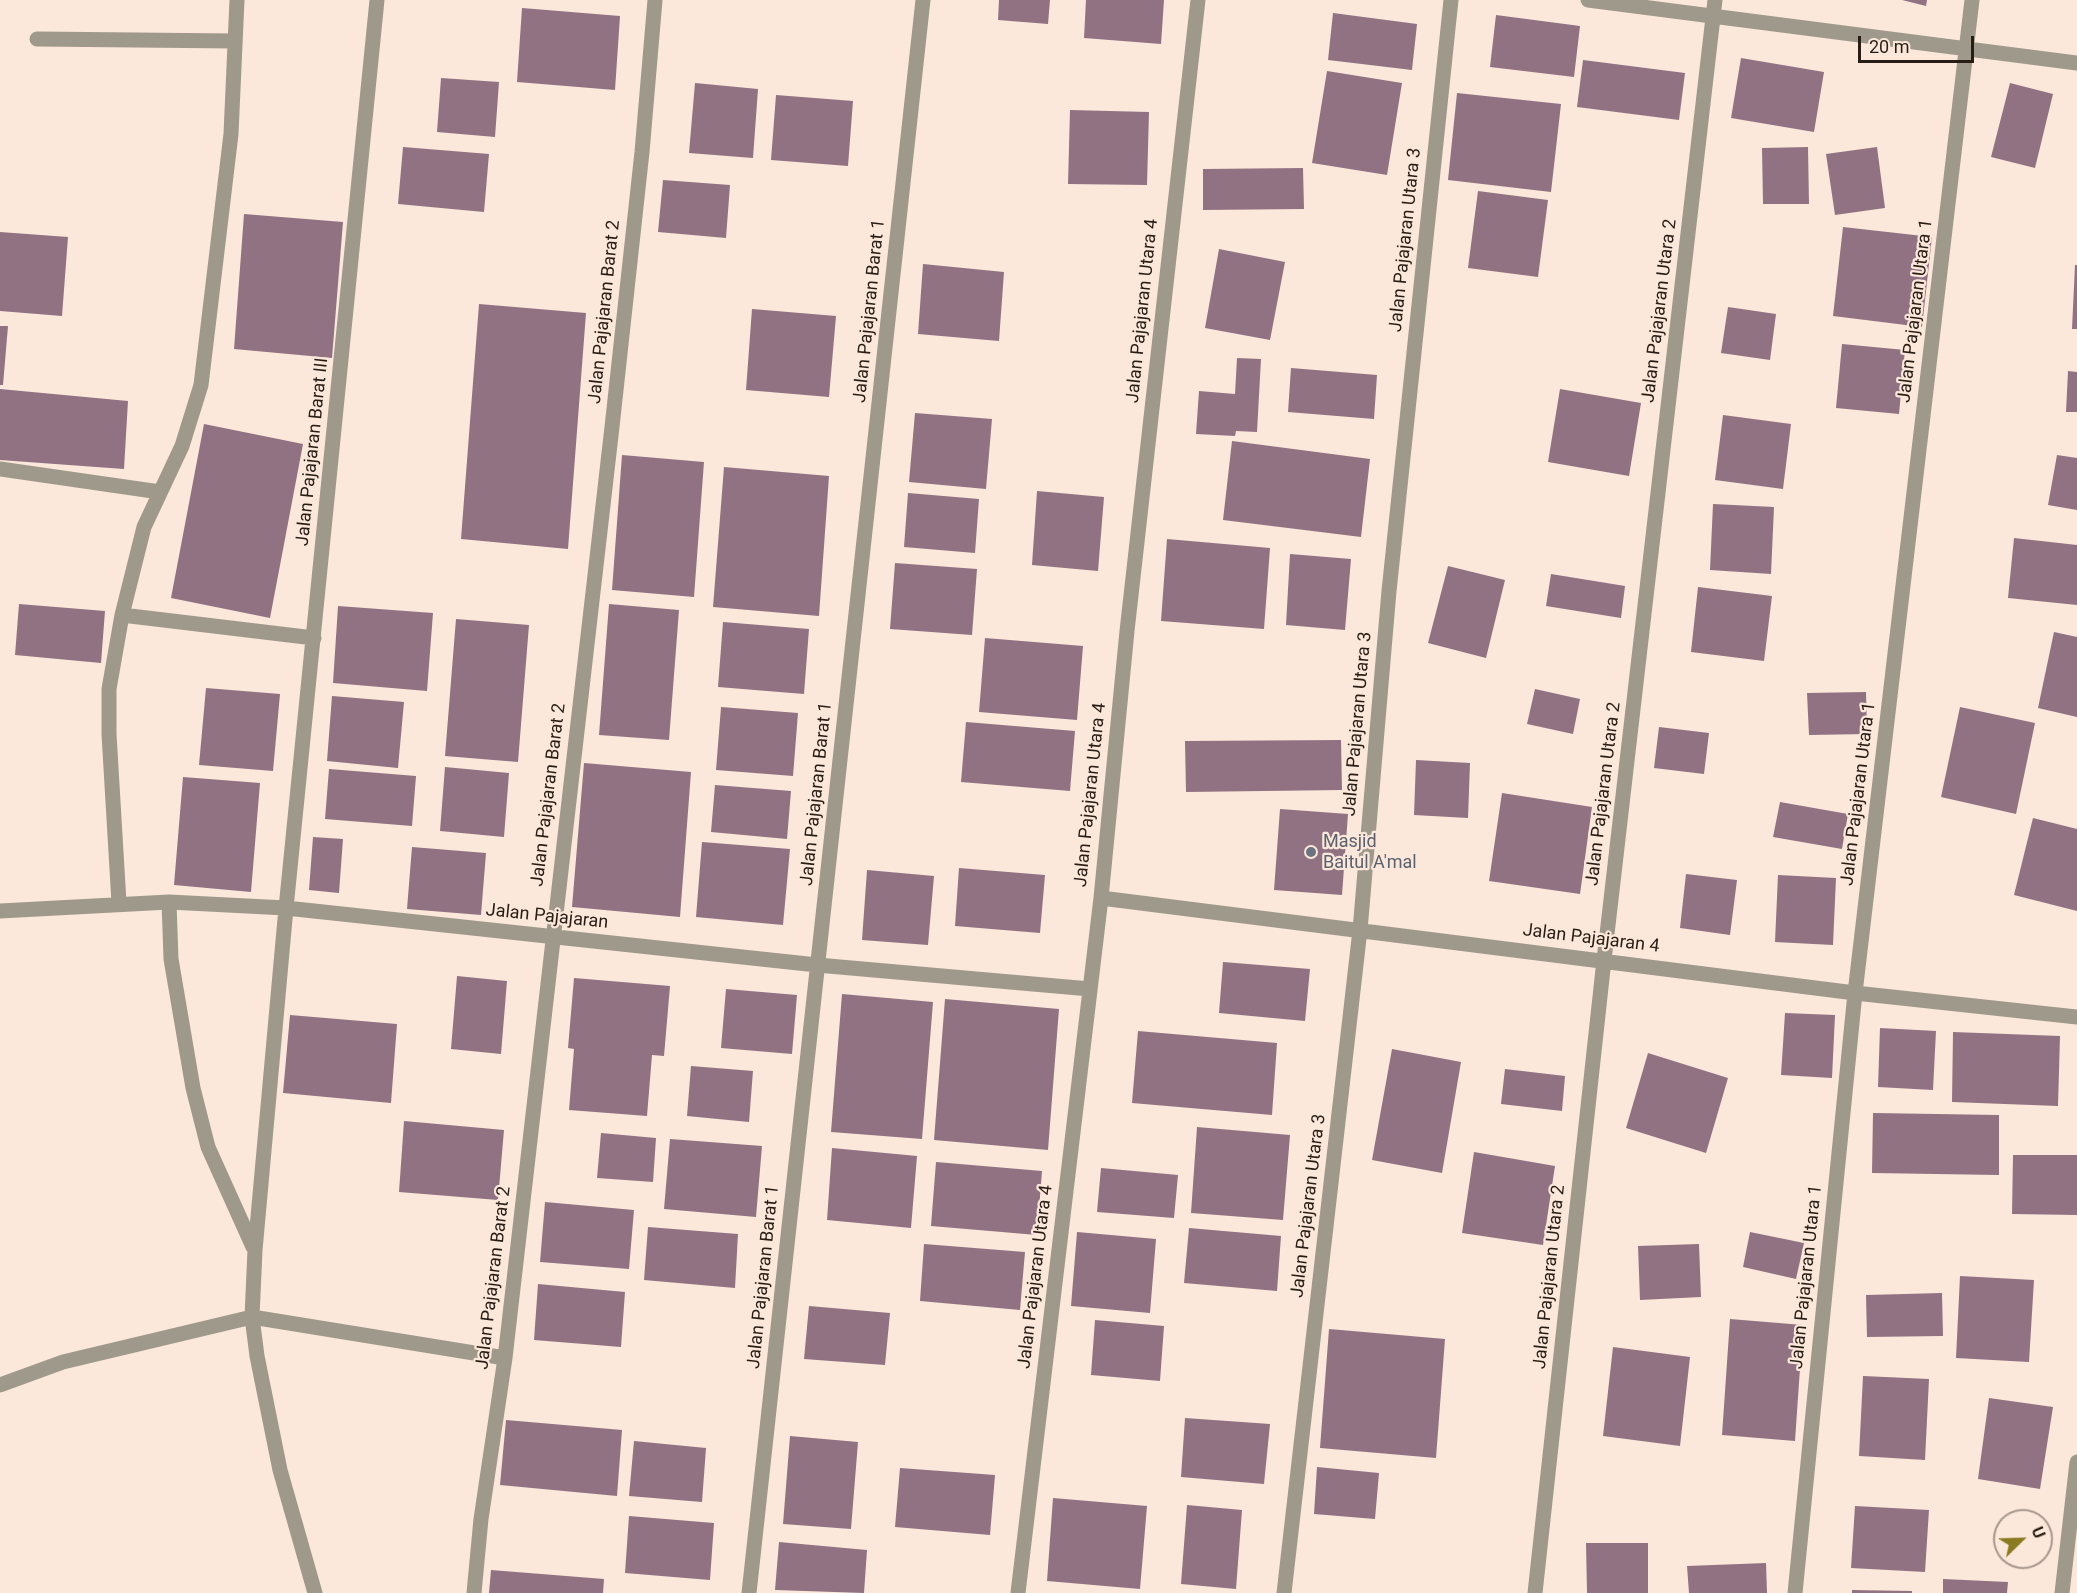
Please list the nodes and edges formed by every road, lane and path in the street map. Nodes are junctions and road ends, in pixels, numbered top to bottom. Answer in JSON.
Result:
{"nodes":[{"id":1,"x":237,"y":0,"type":"edge"},
{"id":2,"x":377,"y":0,"type":"edge"},
{"id":3,"x":655,"y":0,"type":"edge"},
{"id":4,"x":923,"y":0,"type":"edge"},
{"id":5,"x":1198,"y":0,"type":"edge"},
{"id":6,"x":1451,"y":0,"type":"edge"},
{"id":7,"x":1588,"y":0,"type":"edge"},
{"id":8,"x":1715,"y":0,"type":"edge"},
{"id":9,"x":1972,"y":0,"type":"edge"},
{"id":10,"x":1713,"y":18,"type":"junction"},
{"id":11,"x":37,"y":39,"type":"dead end"},
{"id":12,"x":235,"y":41,"type":"junction"},
{"id":13,"x":1967,"y":48,"type":"junction"},
{"id":14,"x":2077,"y":63,"type":"edge"},
{"id":15,"x":0,"y":468,"type":"edge"},
{"id":16,"x":160,"y":492,"type":"junction"},
{"id":17,"x":122,"y":615,"type":"junction"},
{"id":18,"x":314,"y":638,"type":"junction"},
{"id":19,"x":1101,"y":898,"type":"junction"},
{"id":20,"x":169,"y":902,"type":"junction"},
{"id":21,"x":119,"y":903,"type":"junction"},
{"id":22,"x":286,"y":908,"type":"junction"},
{"id":23,"x":0,"y":911,"type":"edge"},
{"id":24,"x":1360,"y":930,"type":"junction"},
{"id":25,"x":553,"y":937,"type":"junction"},
{"id":26,"x":1604,"y":960,"type":"junction"},
{"id":27,"x":818,"y":965,"type":"junction"},
{"id":28,"x":1090,"y":989,"type":"junction"},
{"id":29,"x":1855,"y":993,"type":"junction"},
{"id":30,"x":2077,"y":1017,"type":"edge"},
{"id":31,"x":255,"y":1250,"type":"junction"},
{"id":32,"x":252,"y":1317,"type":"junction"},
{"id":33,"x":505,"y":1358,"type":"junction"},
{"id":34,"x":0,"y":1385,"type":"edge"},
{"id":35,"x":2077,"y":1462,"type":"edge"},
{"id":36,"x":315,"y":1593,"type":"edge"},
{"id":37,"x":474,"y":1593,"type":"edge"},
{"id":38,"x":749,"y":1593,"type":"edge"},
{"id":39,"x":1018,"y":1593,"type":"edge"},
{"id":40,"x":1284,"y":1593,"type":"edge"},
{"id":41,"x":1535,"y":1593,"type":"edge"},
{"id":42,"x":1795,"y":1593,"type":"edge"},
{"id":43,"x":2062,"y":1593,"type":"edge"}],
"edges":[{"from":1,"to":12,"type":"street"},
{"from":2,"to":18,"type":"street","name":"Jalan Pajajaran Barat III"},
{"from":3,"to":25,"type":"street","name":"Jalan Pajajaran Barat 2"},
{"from":4,"to":27,"type":"street","name":"Jalan Pajajaran Barat 1"},
{"from":5,"to":19,"type":"street","name":"Jalan Pajajaran Utara 4"},
{"from":6,"to":24,"type":"street","name":"Jalan Pajajaran Utara 3"},
{"from":7,"to":10,"type":"street"},
{"from":8,"to":10,"type":"street","name":"Jalan Pajajaran Utara 2"},
{"from":9,"to":13,"type":"street","name":"Jalan Pajajaran Utara 1"},
{"from":10,"to":13,"type":"street"},
{"from":10,"to":26,"type":"street","name":"Jalan Pajajaran Utara 2"},
{"from":11,"to":12,"type":"street"},
{"from":12,"to":16,"type":"street"},
{"from":13,"to":14,"type":"street"},
{"from":13,"to":29,"type":"street","name":"Jalan Pajajaran Utara 1"},
{"from":15,"to":16,"type":"street"},
{"from":16,"to":17,"type":"street"},
{"from":17,"to":18,"type":"street"},
{"from":17,"to":21,"type":"street"},
{"from":18,"to":22,"type":"street","name":"Jalan Pajajaran Barat III"},
{"from":19,"to":24,"type":"street","name":"Jalan Pajajaran 4"},
{"from":19,"to":28,"type":"street","name":"Jalan Pajajaran Utara 4"},
{"from":20,"to":21,"type":"street","name":"Jalan Pajajaran"},
{"from":20,"to":22,"type":"street","name":"Jalan Pajajaran"},
{"from":20,"to":31,"type":"street"},
{"from":21,"to":23,"type":"street","name":"Jalan Pajajaran"},
{"from":22,"to":25,"type":"street","name":"Jalan Pajajaran"},
{"from":22,"to":31,"type":"street","name":"Jalan Pajajaran Barat III"},
{"from":24,"to":26,"type":"street","name":"Jalan Pajajaran 4"},
{"from":24,"to":40,"type":"street","name":"Jalan Pajajaran Utara 3"},
{"from":25,"to":27,"type":"street","name":"Jalan Pajajaran"},
{"from":25,"to":33,"type":"street","name":"Jalan Pajajaran Barat 2"},
{"from":26,"to":29,"type":"street","name":"Jalan Pajajaran 4"},
{"from":26,"to":41,"type":"street","name":"Jalan Pajajaran Utara 2"},
{"from":27,"to":28,"type":"street","name":"Jalan Pajajaran"},
{"from":27,"to":38,"type":"street","name":"Jalan Pajajaran Barat 1"},
{"from":28,"to":39,"type":"street","name":"Jalan Pajajaran Utara 4"},
{"from":29,"to":30,"type":"street","name":"Jalan Pajajaran 4"},
{"from":29,"to":42,"type":"street","name":"Jalan Pajajaran Utara 1"},
{"from":31,"to":32,"type":"street","name":"Jalan Pajajaran Barat III"},
{"from":32,"to":33,"type":"street"},
{"from":32,"to":34,"type":"street"},
{"from":32,"to":36,"type":"street","name":"Jalan Pajajaran Barat III"},
{"from":33,"to":37,"type":"street","name":"Jalan Pajajaran Barat 2"},
{"from":35,"to":43,"type":"street"}]}
